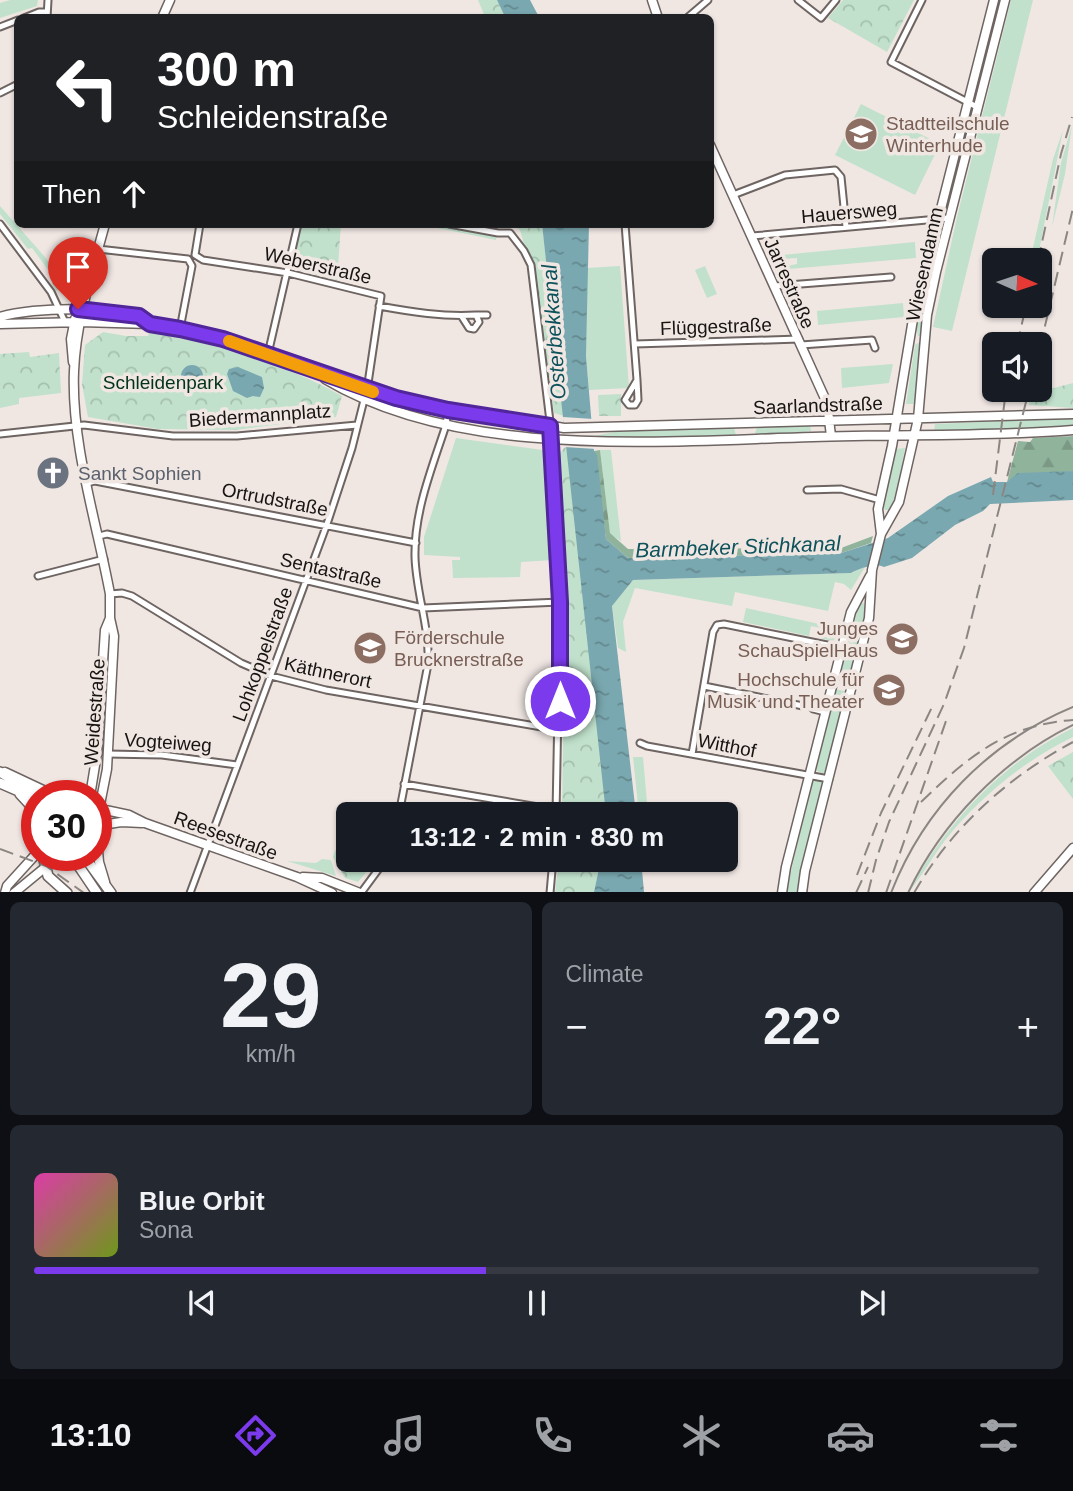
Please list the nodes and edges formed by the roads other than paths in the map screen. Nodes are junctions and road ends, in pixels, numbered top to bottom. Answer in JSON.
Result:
{"nodes":[{"id":1,"x":708,"y":0,"type":"edge"},
{"id":2,"x":798,"y":0,"type":"edge"},
{"id":3,"x":836,"y":0,"type":"edge"},
{"id":4,"x":922,"y":0,"type":"edge"},
{"id":5,"x":994,"y":0,"type":"edge"},
{"id":6,"x":1005,"y":0,"type":"edge"},
{"id":7,"x":692,"y":14,"type":"edge"},
{"id":8,"x":967,"y":102,"type":"junction"},
{"id":9,"x":977,"y":107,"type":"junction"},
{"id":10,"x":714,"y":154,"type":"edge"},
{"id":11,"x":733,"y":195,"type":"junction"},
{"id":12,"x":949,"y":218,"type":"junction"},
{"id":13,"x":938,"y":220,"type":"junction"},
{"id":14,"x":0,"y":224,"type":"edge"},
{"id":15,"x":846,"y":227,"type":"junction"},
{"id":16,"x":104,"y":228,"type":"edge"},
{"id":17,"x":199,"y":228,"type":"edge"},
{"id":18,"x":297,"y":228,"type":"edge"},
{"id":19,"x":471,"y":228,"type":"edge"},
{"id":20,"x":625,"y":228,"type":"edge"},
{"id":21,"x":752,"y":236,"type":"junction"},
{"id":22,"x":98,"y":249,"type":"junction"},
{"id":23,"x":288,"y":273,"type":"junction"},
{"id":24,"x":891,"y":277,"type":"dead end"},
{"id":25,"x":775,"y":286,"type":"junction"},
{"id":26,"x":379,"y":306,"type":"junction"},
{"id":27,"x":59,"y":310,"type":"junction"},
{"id":28,"x":81,"y":310,"type":"junction"},
{"id":29,"x":476,"y":315,"type":"junction"},
{"id":30,"x":487,"y":315,"type":"dead end"},
{"id":31,"x":0,"y":317,"type":"edge"},
{"id":32,"x":462,"y":317,"type":"junction"},
{"id":33,"x":65,"y":321,"type":"junction"},
{"id":34,"x":78,"y":322,"type":"junction"},
{"id":35,"x":0,"y":324,"type":"edge"},
{"id":36,"x":150,"y":324,"type":"junction"},
{"id":37,"x":180,"y":329,"type":"junction"},
{"id":38,"x":69,"y":335,"type":"junction"},
{"id":39,"x":800,"y":342,"type":"junction"},
{"id":40,"x":635,"y":344,"type":"junction"},
{"id":41,"x":875,"y":348,"type":"dead end"},
{"id":42,"x":268,"y":354,"type":"junction"},
{"id":43,"x":74,"y":368,"type":"junction"},
{"id":44,"x":310,"y":370,"type":"junction"},
{"id":45,"x":637,"y":380,"type":"dead end"},
{"id":46,"x":367,"y":390,"type":"junction"},
{"id":47,"x":364,"y":400,"type":"junction"},
{"id":48,"x":448,"y":410,"type":"junction"},
{"id":49,"x":1073,"y":414,"type":"edge"},
{"id":50,"x":897,"y":419,"type":"junction"},
{"id":51,"x":918,"y":419,"type":"junction"},
{"id":52,"x":830,"y":420,"type":"junction"},
{"id":53,"x":357,"y":425,"type":"junction"},
{"id":54,"x":446,"y":425,"type":"junction"},
{"id":55,"x":550,"y":426,"type":"junction"},
{"id":56,"x":78,"y":427,"type":"junction"},
{"id":57,"x":1073,"y":430,"type":"edge"},
{"id":58,"x":0,"y":434,"type":"edge"},
{"id":59,"x":894,"y":435,"type":"junction"},
{"id":60,"x":914,"y":435,"type":"junction"},
{"id":61,"x":831,"y":436,"type":"junction"},
{"id":62,"x":552,"y":438,"type":"junction"},
{"id":63,"x":87,"y":483,"type":"junction"},
{"id":64,"x":807,"y":490,"type":"dead end"},
{"id":65,"x":880,"y":500,"type":"junction"},
{"id":66,"x":327,"y":524,"type":"junction"},
{"id":67,"x":881,"y":534,"type":"junction"},
{"id":68,"x":99,"y":536,"type":"junction"},
{"id":69,"x":416,"y":543,"type":"junction"},
{"id":70,"x":104,"y":559,"type":"junction"},
{"id":71,"x":872,"y":570,"type":"junction"},
{"id":72,"x":38,"y":576,"type":"dead end"},
{"id":73,"x":306,"y":580,"type":"junction"},
{"id":74,"x":110,"y":594,"type":"junction"},
{"id":75,"x":560,"y":602,"type":"junction"},
{"id":76,"x":423,"y":608,"type":"junction"},
{"id":77,"x":110,"y":618,"type":"junction"},
{"id":78,"x":842,"y":648,"type":"junction"},
{"id":79,"x":271,"y":676,"type":"junction"},
{"id":80,"x":704,"y":686,"type":"junction"},
{"id":81,"x":421,"y":706,"type":"junction"},
{"id":82,"x":803,"y":706,"type":"dead end"},
{"id":83,"x":813,"y":709,"type":"dead end"},
{"id":84,"x":825,"y":712,"type":"junction"},
{"id":85,"x":559,"y":730,"type":"junction"},
{"id":86,"x":640,"y":743,"type":"dead end"},
{"id":87,"x":97,"y":753,"type":"junction"},
{"id":88,"x":107,"y":754,"type":"junction"},
{"id":89,"x":692,"y":754,"type":"junction"},
{"id":90,"x":237,"y":765,"type":"junction"},
{"id":91,"x":0,"y":771,"type":"edge"},
{"id":92,"x":809,"y":775,"type":"junction"},
{"id":93,"x":829,"y":779,"type":"junction"},
{"id":94,"x":25,"y":780,"type":"edge"},
{"id":95,"x":93,"y":780,"type":"edge"},
{"id":96,"x":103,"y":780,"type":"edge"},
{"id":97,"x":0,"y":783,"type":"edge"},
{"id":98,"x":21,"y":784,"type":"edge"},
{"id":99,"x":404,"y":784,"type":"junction"},
{"id":100,"x":19,"y":792,"type":"joint"},
{"id":101,"x":21,"y":794,"type":"edge"},
{"id":102,"x":401,"y":802,"type":"edge"},
{"id":103,"x":502,"y":802,"type":"edge"},
{"id":104,"x":556,"y":802,"type":"edge"},
{"id":105,"x":112,"y":812,"type":"edge"},
{"id":106,"x":112,"y":823,"type":"edge"},
{"id":107,"x":145,"y":823,"type":"junction"},
{"id":108,"x":207,"y":845,"type":"junction"},
{"id":109,"x":1073,"y":848,"type":"edge"},
{"id":110,"x":21,"y":870,"type":"edge"},
{"id":111,"x":41,"y":871,"type":"edge"},
{"id":112,"x":48,"y":871,"type":"edge"},
{"id":113,"x":82,"y":871,"type":"edge"},
{"id":114,"x":95,"y":871,"type":"edge"},
{"id":115,"x":102,"y":871,"type":"edge"},
{"id":116,"x":376,"y":872,"type":"edge"},
{"id":117,"x":552,"y":872,"type":"edge"},
{"id":118,"x":297,"y":877,"type":"junction"},
{"id":119,"x":109,"y":890,"type":"edge"},
{"id":120,"x":5,"y":892,"type":"edge"},
{"id":121,"x":14,"y":892,"type":"edge"},
{"id":122,"x":67,"y":892,"type":"edge"},
{"id":123,"x":97,"y":892,"type":"edge"},
{"id":124,"x":190,"y":892,"type":"edge"},
{"id":125,"x":332,"y":892,"type":"edge"},
{"id":126,"x":360,"y":892,"type":"edge"},
{"id":127,"x":550,"y":892,"type":"edge"},
{"id":128,"x":782,"y":892,"type":"edge"},
{"id":129,"x":802,"y":892,"type":"edge"},
{"id":130,"x":1034,"y":892,"type":"edge"}],
"edges":[{"from":1,"to":7,"type":"street"},
{"from":2,"to":3,"type":"street"},
{"from":4,"to":8,"type":"street"},
{"from":5,"to":8,"type":"street","name":"Wiesendamm"},
{"from":6,"to":9,"type":"street","name":"Wiesendamm"},
{"from":8,"to":9,"type":"street"},
{"from":8,"to":13,"type":"street","name":"Wiesendamm"},
{"from":9,"to":12,"type":"street","name":"Wiesendamm"},
{"from":10,"to":11,"type":"street","name":"Jarrestraße"},
{"from":11,"to":15,"type":"street"},
{"from":11,"to":21,"type":"street","name":"Jarrestraße"},
{"from":12,"to":13,"type":"street","name":"Hauersweg"},
{"from":12,"to":51,"type":"street","name":"Wiesendamm"},
{"from":13,"to":15,"type":"street","name":"Hauersweg"},
{"from":13,"to":50,"type":"street","name":"Wiesendamm"},
{"from":14,"to":27,"type":"street"},
{"from":15,"to":21,"type":"street","name":"Hauersweg"},
{"from":16,"to":22,"type":"street","name":"Weidestraße"},
{"from":17,"to":23,"type":"street","name":"Weberstraße"},
{"from":18,"to":23,"type":"street"},
{"from":19,"to":55,"type":"street"},
{"from":20,"to":40,"type":"street"},
{"from":21,"to":25,"type":"street","name":"Jarrestraße"},
{"from":22,"to":28,"type":"street","name":"Weidestraße"},
{"from":22,"to":37,"type":"street"},
{"from":23,"to":26,"type":"street","name":"Weberstraße"},
{"from":23,"to":42,"type":"street"},
{"from":24,"to":25,"type":"street"},
{"from":25,"to":39,"type":"street","name":"Jarrestraße"},
{"from":26,"to":32,"type":"street","name":"Weberstraße"},
{"from":26,"to":46,"type":"street"},
{"from":27,"to":28,"type":"street","name":"Biedermannplatz"},
{"from":27,"to":31,"type":"street","name":"Biedermannplatz"},
{"from":27,"to":33,"type":"street"},
{"from":28,"to":34,"type":"street","name":"Weidestraße"},
{"from":28,"to":36,"type":"street","name":"Biedermannplatz"},
{"from":29,"to":30,"type":"street","name":"Weberstraße"},
{"from":29,"to":32,"type":"street","name":"Weberstraße"},
{"from":29,"to":32,"type":"street","name":"Weberstraße"},
{"from":33,"to":34,"type":"street","name":"Biedermannplatz"},
{"from":33,"to":35,"type":"street","name":"Biedermannplatz"},
{"from":33,"to":38,"type":"street","name":"Weidestraße"},
{"from":34,"to":36,"type":"street","name":"Biedermannplatz"},
{"from":34,"to":38,"type":"street","name":"Weidestraße"},
{"from":34,"to":43,"type":"street","name":"Weidestraße"},
{"from":36,"to":37,"type":"street","name":"Biedermannplatz"},
{"from":37,"to":42,"type":"street","name":"Biedermannplatz"},
{"from":38,"to":43,"type":"street","name":"Weidestraße"},
{"from":39,"to":40,"type":"street","name":"Flüggestraße"},
{"from":39,"to":41,"type":"street","name":"Flüggestraße"},
{"from":39,"to":52,"type":"street","name":"Jarrestraße"},
{"from":40,"to":45,"type":"street"},
{"from":42,"to":44,"type":"street","name":"Biedermannplatz"},
{"from":43,"to":56,"type":"street","name":"Weidestraße"},
{"from":44,"to":46,"type":"street","name":"Biedermannplatz"},
{"from":44,"to":47,"type":"street","name":"Biedermannplatz"},
{"from":46,"to":47,"type":"street"},
{"from":46,"to":48,"type":"street","name":"Biedermannplatz"},
{"from":47,"to":53,"type":"street","name":"Biedermannplatz"},
{"from":47,"to":54,"type":"street","name":"Saarlandstraße"},
{"from":48,"to":54,"type":"street"},
{"from":48,"to":55,"type":"street","name":"Saarlandstraße"},
{"from":49,"to":51,"type":"street","name":"Saarlandstraße"},
{"from":50,"to":51,"type":"street","name":"Saarlandstraße"},
{"from":50,"to":52,"type":"street","name":"Saarlandstraße"},
{"from":50,"to":59,"type":"street","name":"Wiesendamm"},
{"from":51,"to":60,"type":"street","name":"Wiesendamm"},
{"from":52,"to":55,"type":"street","name":"Saarlandstraße"},
{"from":52,"to":61,"type":"street","name":"Jarrestraße"},
{"from":53,"to":56,"type":"street","name":"Biedermannplatz"},
{"from":53,"to":66,"type":"street","name":"Lohkoppelstraße"},
{"from":54,"to":62,"type":"street","name":"Saarlandstraße"},
{"from":54,"to":69,"type":"street"},
{"from":55,"to":62,"type":"street"},
{"from":56,"to":58,"type":"street","name":"Biedermannplatz"},
{"from":56,"to":63,"type":"street","name":"Weidestraße"},
{"from":57,"to":60,"type":"street","name":"Saarlandstraße"},
{"from":59,"to":60,"type":"street","name":"Saarlandstraße"},
{"from":59,"to":61,"type":"street","name":"Saarlandstraße"},
{"from":59,"to":65,"type":"street","name":"Wiesendamm"},
{"from":60,"to":67,"type":"street","name":"Wiesendamm"},
{"from":61,"to":62,"type":"street","name":"Saarlandstraße"},
{"from":62,"to":75,"type":"street"},
{"from":63,"to":66,"type":"street","name":"Ortrudstraße"},
{"from":63,"to":68,"type":"street","name":"Weidestraße"},
{"from":64,"to":65,"type":"street"},
{"from":65,"to":67,"type":"street","name":"Wiesendamm"},
{"from":66,"to":69,"type":"street","name":"Ortrudstraße"},
{"from":66,"to":73,"type":"street","name":"Lohkoppelstraße"},
{"from":67,"to":71,"type":"street","name":"Wiesendamm"},
{"from":68,"to":70,"type":"street","name":"Weidestraße"},
{"from":68,"to":73,"type":"street","name":"Sentastraße"},
{"from":69,"to":76,"type":"street"},
{"from":70,"to":72,"type":"street"},
{"from":70,"to":74,"type":"street","name":"Weidestraße"},
{"from":71,"to":78,"type":"street","name":"Wiesendamm"},
{"from":71,"to":93,"type":"street","name":"Wiesendamm"},
{"from":73,"to":76,"type":"street","name":"Sentastraße"},
{"from":73,"to":79,"type":"street","name":"Lohkoppelstraße"},
{"from":74,"to":77,"type":"street","name":"Weidestraße"},
{"from":74,"to":79,"type":"street","name":"Käthnerort"},
{"from":75,"to":76,"type":"street","name":"Sentastraße"},
{"from":75,"to":85,"type":"street"},
{"from":76,"to":81,"type":"street"},
{"from":77,"to":87,"type":"street","name":"Weidestraße"},
{"from":77,"to":88,"type":"street","name":"Weidestraße"},
{"from":78,"to":80,"type":"street"},
{"from":78,"to":84,"type":"street","name":"Wiesendamm"},
{"from":79,"to":81,"type":"street","name":"Käthnerort"},
{"from":79,"to":90,"type":"street","name":"Lohkoppelstraße"},
{"from":80,"to":82,"type":"street"},
{"from":80,"to":89,"type":"street"},
{"from":81,"to":85,"type":"street","name":"Käthnerort"},
{"from":81,"to":99,"type":"street"},
{"from":83,"to":84,"type":"street"},
{"from":84,"to":92,"type":"street","name":"Wiesendamm"},
{"from":85,"to":104,"type":"street"},
{"from":86,"to":89,"type":"street","name":"Witthof"},
{"from":87,"to":88,"type":"street","name":"Vogteiweg"},
{"from":87,"to":95,"type":"street","name":"Weidestraße"},
{"from":88,"to":90,"type":"street","name":"Vogteiweg"},
{"from":88,"to":96,"type":"street","name":"Weidestraße"},
{"from":89,"to":92,"type":"street","name":"Witthof"},
{"from":90,"to":108,"type":"street","name":"Lohkoppelstraße"},
{"from":91,"to":94,"type":"street"},
{"from":91,"to":98,"type":"main road"},
{"from":92,"to":93,"type":"street"},
{"from":92,"to":128,"type":"street","name":"Wiesendamm"},
{"from":93,"to":129,"type":"street","name":"Wiesendamm"},
{"from":97,"to":100,"type":"main road"},
{"from":99,"to":102,"type":"street"},
{"from":99,"to":103,"type":"street"},
{"from":100,"to":101,"type":"main road"},
{"from":105,"to":107,"type":"street","name":"Reesestraße"},
{"from":106,"to":107,"type":"street","name":"Reesestraße"},
{"from":107,"to":108,"type":"street","name":"Reesestraße"},
{"from":108,"to":118,"type":"street","name":"Reesestraße"},
{"from":108,"to":124,"type":"street","name":"Lohkoppelstraße"},
{"from":109,"to":130,"type":"street"},
{"from":110,"to":120,"type":"street"},
{"from":111,"to":121,"type":"street"},
{"from":112,"to":122,"type":"main road"},
{"from":113,"to":123,"type":"main road"},
{"from":114,"to":119,"type":"main road"},
{"from":115,"to":119,"type":"street","name":"Weidestraße"},
{"from":116,"to":126,"type":"street"},
{"from":117,"to":127,"type":"street"},
{"from":118,"to":125,"type":"street","name":"Reesestraße"},
{"from":118,"to":126,"type":"street","name":"Reesestraße"}]}
